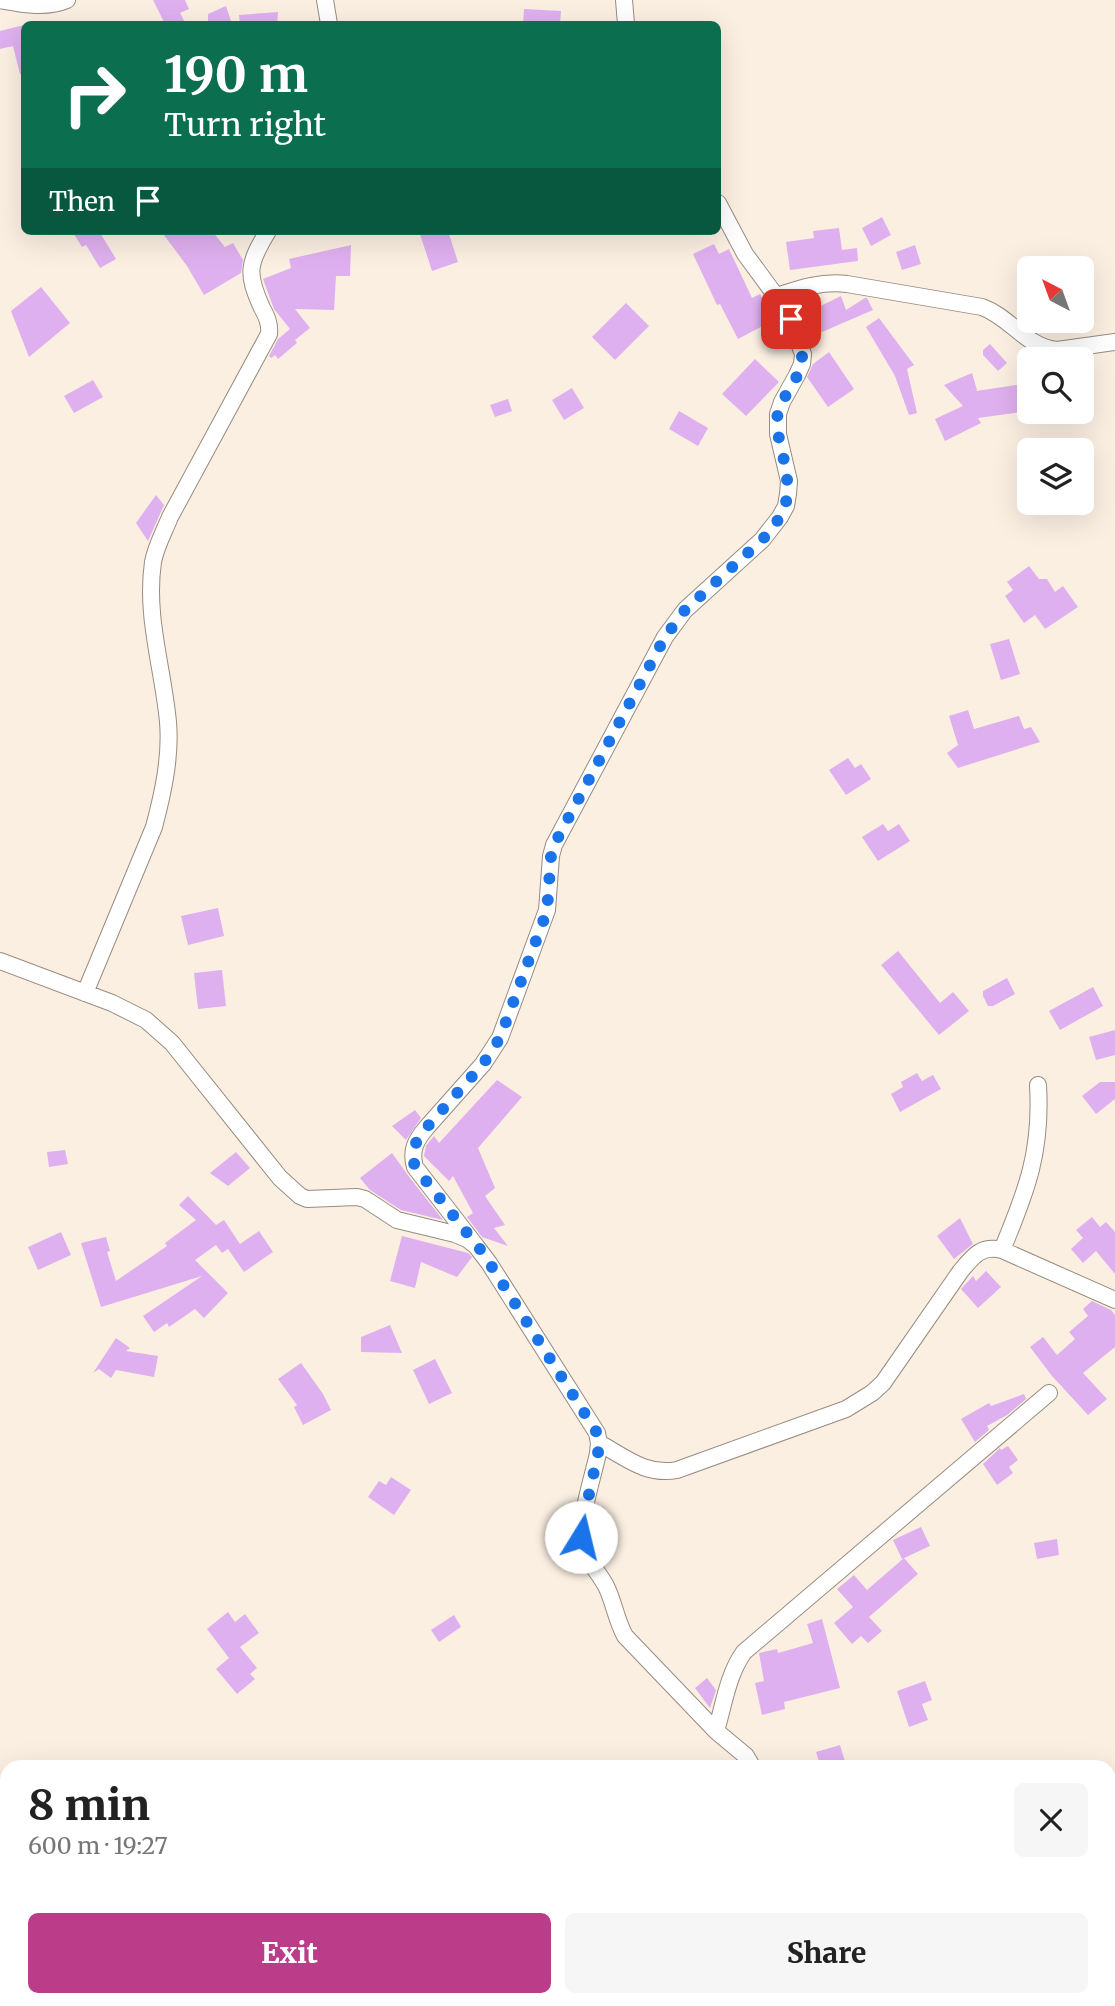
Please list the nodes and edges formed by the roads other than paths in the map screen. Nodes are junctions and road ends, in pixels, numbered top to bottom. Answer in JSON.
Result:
{"nodes":[{"id":1,"x":1,"y":0,"type":"edge"},
{"id":2,"x":68,"y":0,"type":"edge"},
{"id":3,"x":325,"y":0,"type":"edge"},
{"id":4,"x":624,"y":0,"type":"edge"},
{"id":5,"x":328,"y":21,"type":"edge"},
{"id":6,"x":626,"y":21,"type":"edge"},
{"id":7,"x":721,"y":209,"type":"edge"},
{"id":8,"x":266,"y":235,"type":"edge"},
{"id":9,"x":777,"y":296,"type":"junction"},
{"id":10,"x":1115,"y":342,"type":"edge"},
{"id":11,"x":0,"y":961,"type":"edge"},
{"id":12,"x":85,"y":993,"type":"junction"},
{"id":13,"x":1038,"y":1085,"type":"dead end"},
{"id":14,"x":476,"y":1246,"type":"junction"},
{"id":15,"x":1002,"y":1250,"type":"junction"},
{"id":16,"x":1115,"y":1300,"type":"edge"},
{"id":17,"x":1049,"y":1393,"type":"dead end"},
{"id":18,"x":599,"y":1443,"type":"junction"},
{"id":19,"x":716,"y":1731,"type":"junction"},
{"id":20,"x":748,"y":1760,"type":"edge"}],
"edges":[{"from":1,"to":2,"type":"street"},
{"from":3,"to":5,"type":"street"},
{"from":4,"to":6,"type":"street"},
{"from":7,"to":9,"type":"street"},
{"from":8,"to":12,"type":"street"},
{"from":9,"to":10,"type":"street"},
{"from":9,"to":14,"type":"street"},
{"from":11,"to":12,"type":"street"},
{"from":12,"to":14,"type":"street"},
{"from":13,"to":15,"type":"street"},
{"from":14,"to":18,"type":"street"},
{"from":15,"to":16,"type":"street"},
{"from":15,"to":18,"type":"street"},
{"from":17,"to":19,"type":"street"},
{"from":18,"to":19,"type":"street"},
{"from":19,"to":20,"type":"street"}]}
